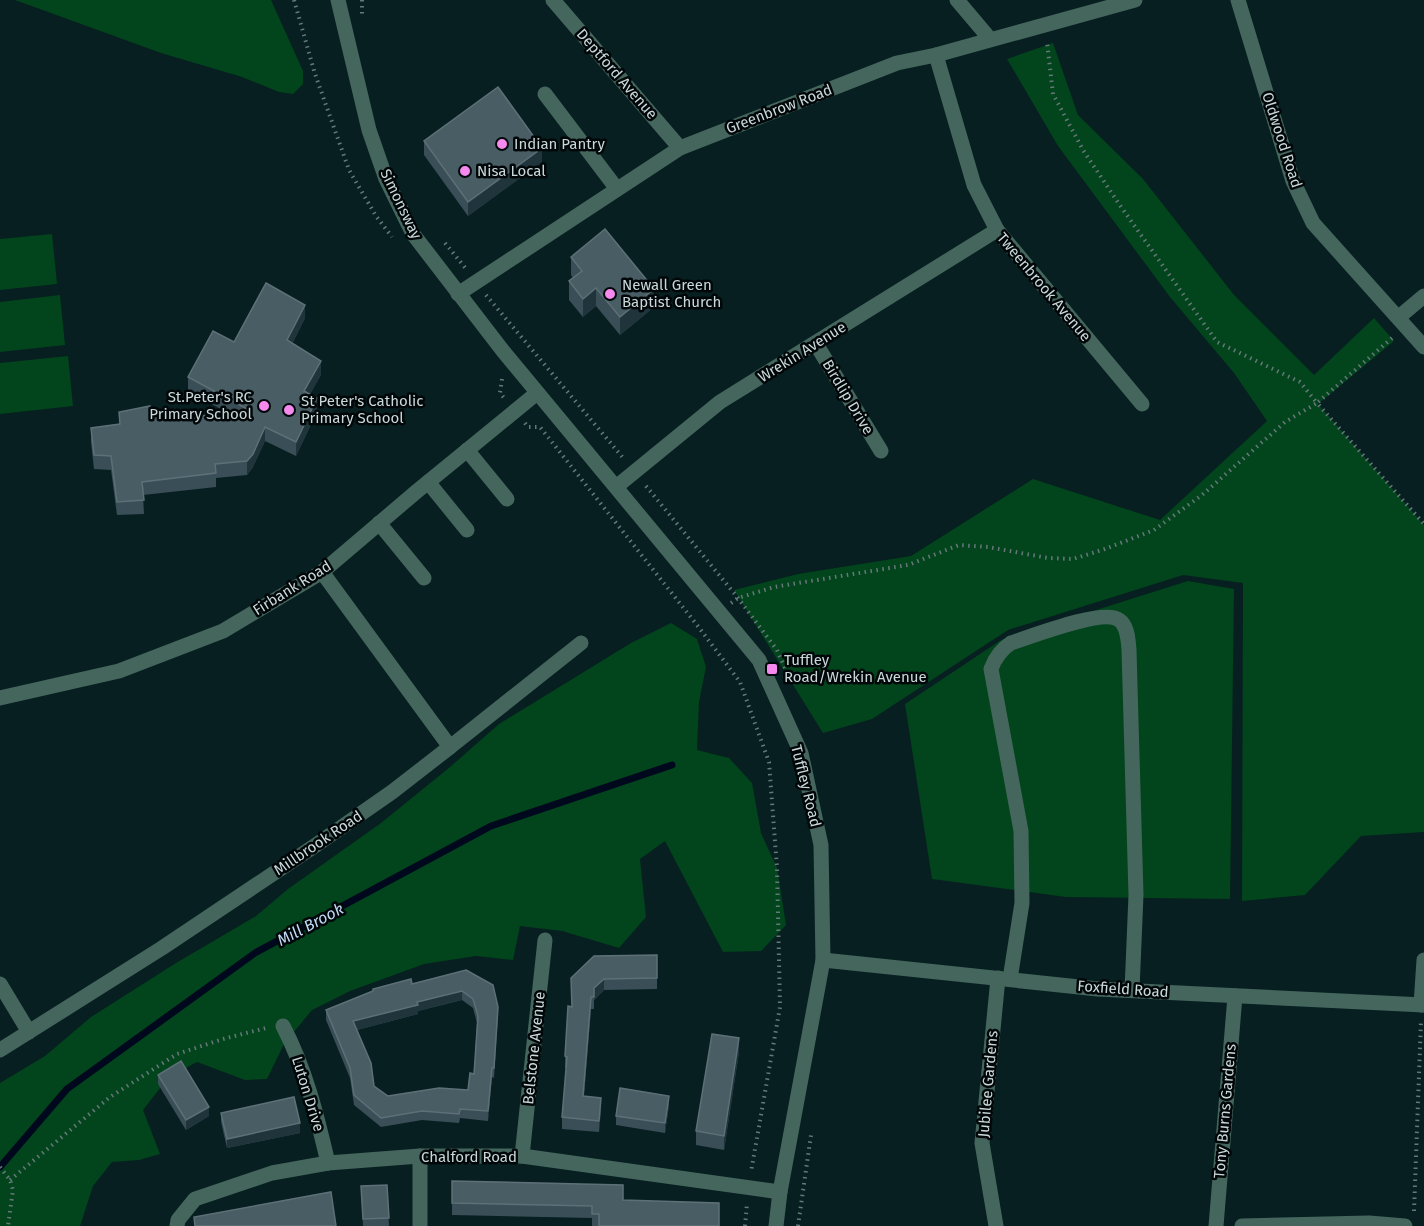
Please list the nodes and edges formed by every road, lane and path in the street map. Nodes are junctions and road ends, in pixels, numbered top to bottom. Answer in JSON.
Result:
{"nodes":[{"id":1,"x":338,"y":0,"type":"edge"},
{"id":2,"x":553,"y":0,"type":"edge"},
{"id":3,"x":957,"y":0,"type":"edge"},
{"id":4,"x":1135,"y":0,"type":"edge"},
{"id":5,"x":1238,"y":0,"type":"edge"},
{"id":6,"x":1045,"y":24,"type":"junction"},
{"id":7,"x":990,"y":39,"type":"junction"},
{"id":8,"x":936,"y":55,"type":"junction"},
{"id":9,"x":545,"y":94,"type":"dead end"},
{"id":10,"x":680,"y":148,"type":"junction"},
{"id":11,"x":617,"y":189,"type":"junction"},
{"id":12,"x":997,"y":230,"type":"junction"},
{"id":13,"x":438,"y":234,"type":"dead end"},
{"id":14,"x":460,"y":261,"type":"dead end"},
{"id":15,"x":484,"y":293,"type":"dead end"},
{"id":16,"x":458,"y":294,"type":"junction"},
{"id":17,"x":1424,"y":296,"type":"edge"},
{"id":18,"x":1402,"y":321,"type":"junction"},
{"id":19,"x":816,"y":344,"type":"junction"},
{"id":20,"x":1424,"y":347,"type":"edge"},
{"id":21,"x":503,"y":373,"type":"dead end"},
{"id":22,"x":537,"y":393,"type":"junction"},
{"id":23,"x":1142,"y":404,"type":"dead end"},
{"id":24,"x":1317,"y":404,"type":"junction"},
{"id":25,"x":515,"y":411,"type":"junction"},
{"id":26,"x":467,"y":450,"type":"junction"},
{"id":27,"x":881,"y":451,"type":"dead end"},
{"id":28,"x":628,"y":464,"type":"dead end"},
{"id":29,"x":428,"y":482,"type":"junction"},
{"id":30,"x":616,"y":487,"type":"junction"},
{"id":31,"x":507,"y":499,"type":"dead end"},
{"id":32,"x":379,"y":523,"type":"junction"},
{"id":33,"x":1424,"y":524,"type":"edge"},
{"id":34,"x":467,"y":530,"type":"dead end"},
{"id":35,"x":322,"y":572,"type":"junction"},
{"id":36,"x":424,"y":578,"type":"dead end"},
{"id":37,"x":718,"y":612,"type":"junction"},
{"id":38,"x":581,"y":643,"type":"dead end"},
{"id":39,"x":0,"y":698,"type":"edge"},
{"id":40,"x":450,"y":747,"type":"junction"},
{"id":41,"x":545,"y":940,"type":"dead end"},
{"id":42,"x":823,"y":960,"type":"junction"},
{"id":43,"x":1424,"y":960,"type":"edge"},
{"id":44,"x":1004,"y":979,"type":"junction"},
{"id":45,"x":0,"y":984,"type":"edge"},
{"id":46,"x":1132,"y":990,"type":"junction"},
{"id":47,"x":1235,"y":996,"type":"junction"},
{"id":48,"x":1423,"y":1005,"type":"edge"},
{"id":49,"x":283,"y":1026,"type":"joint"},
{"id":50,"x":29,"y":1032,"type":"junction"},
{"id":51,"x":0,"y":1050,"type":"edge"},
{"id":52,"x":420,"y":1156,"type":"junction"},
{"id":53,"x":522,"y":1156,"type":"junction"},
{"id":54,"x":328,"y":1163,"type":"junction"},
{"id":55,"x":0,"y":1167,"type":"edge"},
{"id":56,"x":10,"y":1180,"type":"junction"},
{"id":57,"x":748,"y":1187,"type":"junction"},
{"id":58,"x":780,"y":1192,"type":"junction"},
{"id":59,"x":1410,"y":1222,"type":"edge"},
{"id":60,"x":8,"y":1226,"type":"edge"},
{"id":61,"x":177,"y":1226,"type":"edge"},
{"id":62,"x":420,"y":1226,"type":"edge"},
{"id":63,"x":745,"y":1226,"type":"edge"},
{"id":64,"x":776,"y":1226,"type":"edge"},
{"id":65,"x":996,"y":1226,"type":"edge"},
{"id":66,"x":1216,"y":1226,"type":"edge"},
{"id":67,"x":1242,"y":1226,"type":"edge"}],
"edges":[{"from":1,"to":16,"type":"street","name":"Simonsway"},
{"from":2,"to":10,"type":"street","name":"Deptford Avenue"},
{"from":3,"to":7,"type":"street"},
{"from":4,"to":6,"type":"street","name":"Greenbrow Road"},
{"from":5,"to":18,"type":"street","name":"Oldwood Road"},
{"from":6,"to":7,"type":"street","name":"Greenbrow Road"},
{"from":6,"to":24,"type":"path"},
{"from":7,"to":8,"type":"street","name":"Greenbrow Road"},
{"from":8,"to":10,"type":"street","name":"Greenbrow Road"},
{"from":8,"to":12,"type":"street","name":"Tweenbrook Avenue"},
{"from":9,"to":11,"type":"street"},
{"from":10,"to":11,"type":"street","name":"Greenbrow Road"},
{"from":11,"to":16,"type":"street","name":"Greenbrow Road"},
{"from":12,"to":19,"type":"street","name":"Wrekin Avenue"},
{"from":12,"to":23,"type":"street","name":"Tweenbrook Avenue"},
{"from":13,"to":14,"type":"path"},
{"from":15,"to":28,"type":"path"},
{"from":16,"to":22,"type":"street","name":"Simonsway"},
{"from":17,"to":18,"type":"street"},
{"from":18,"to":20,"type":"street","name":"Oldwood Road"},
{"from":18,"to":24,"type":"path"},
{"from":19,"to":27,"type":"street","name":"Birdlip Drive"},
{"from":19,"to":30,"type":"street","name":"Wrekin Avenue"},
{"from":21,"to":25,"type":"path"},
{"from":22,"to":25,"type":"street","name":"Firbank Road"},
{"from":22,"to":30,"type":"street","name":"Tuffley Road"},
{"from":24,"to":33,"type":"path"},
{"from":24,"to":37,"type":"path"},
{"from":25,"to":26,"type":"street","name":"Firbank Road"},
{"from":25,"to":57,"type":"path"},
{"from":26,"to":29,"type":"street","name":"Firbank Road"},
{"from":26,"to":31,"type":"street"},
{"from":29,"to":32,"type":"street","name":"Firbank Road"},
{"from":29,"to":34,"type":"street"},
{"from":30,"to":37,"type":"street","name":"Tuffley Road"},
{"from":32,"to":35,"type":"street","name":"Firbank Road"},
{"from":32,"to":36,"type":"street"},
{"from":35,"to":39,"type":"street","name":"Firbank Road"},
{"from":35,"to":40,"type":"street"},
{"from":37,"to":42,"type":"street","name":"Tuffley Road"},
{"from":38,"to":40,"type":"street","name":"Millbrook Road"},
{"from":40,"to":50,"type":"street","name":"Millbrook Road"},
{"from":41,"to":53,"type":"street","name":"Belstone Avenue"},
{"from":42,"to":44,"type":"street","name":"Foxfield Road"},
{"from":42,"to":58,"type":"street","name":"Tuffley Road"},
{"from":43,"to":48,"type":"street"},
{"from":44,"to":46,"type":"street","name":"Foxfield Road"},
{"from":44,"to":46,"type":"street","name":"Jubilee Gardens"},
{"from":44,"to":65,"type":"street","name":"Jubilee Gardens"},
{"from":45,"to":50,"type":"street"},
{"from":46,"to":47,"type":"street","name":"Foxfield Road"},
{"from":47,"to":48,"type":"street","name":"Foxfield Road"},
{"from":47,"to":66,"type":"street","name":"Tony Burns Gardens"},
{"from":48,"to":59,"type":"path"},
{"from":49,"to":54,"type":"street","name":"Luton Drive"},
{"from":49,"to":56,"type":"path"},
{"from":50,"to":51,"type":"street","name":"Millbrook Road"},
{"from":52,"to":53,"type":"street","name":"Chalford Road"},
{"from":52,"to":54,"type":"street","name":"Chalford Road"},
{"from":52,"to":62,"type":"street"},
{"from":53,"to":57,"type":"street","name":"Chalford Road"},
{"from":54,"to":61,"type":"street","name":"Chalford Road"},
{"from":55,"to":56,"type":"path"},
{"from":56,"to":60,"type":"path"},
{"from":57,"to":58,"type":"street","name":"Chalford Road"},
{"from":57,"to":63,"type":"path"},
{"from":58,"to":64,"type":"street","name":"Tuffley Road"},
{"from":59,"to":67,"type":"street"}]}
